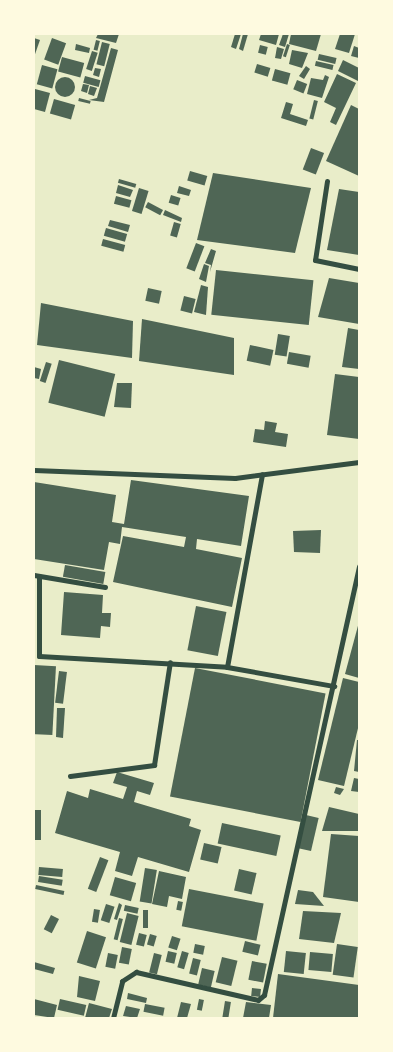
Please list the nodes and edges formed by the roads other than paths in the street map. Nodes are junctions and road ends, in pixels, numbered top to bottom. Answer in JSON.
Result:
{"nodes":[{"id":1,"x":327,"y":181,"type":"dead end"},
{"id":2,"x":359,"y":269,"type":"edge"},
{"id":3,"x":359,"y":462,"type":"edge"},
{"id":4,"x":34,"y":470,"type":"edge"},
{"id":5,"x":262,"y":474,"type":"junction"},
{"id":6,"x":359,"y":566,"type":"edge"},
{"id":7,"x":36,"y":575,"type":"edge"},
{"id":8,"x":105,"y":587,"type":"dead end"},
{"id":9,"x":36,"y":656,"type":"edge"},
{"id":10,"x":170,"y":662,"type":"junction"},
{"id":11,"x":227,"y":667,"type":"junction"},
{"id":12,"x":334,"y":686,"type":"junction"},
{"id":13,"x":70,"y":776,"type":"dead end"},
{"id":14,"x":114,"y":1018,"type":"edge"}],
"edges":[{"from":1,"to":2,"type":"street"},
{"from":3,"to":5,"type":"street"},
{"from":4,"to":5,"type":"street"},
{"from":5,"to":11,"type":"street"},
{"from":6,"to":12,"type":"street"},
{"from":7,"to":8,"type":"street"},
{"from":7,"to":9,"type":"street"},
{"from":9,"to":10,"type":"street"},
{"from":10,"to":11,"type":"street"},
{"from":10,"to":13,"type":"street"},
{"from":11,"to":12,"type":"street"},
{"from":12,"to":14,"type":"street"}]}
